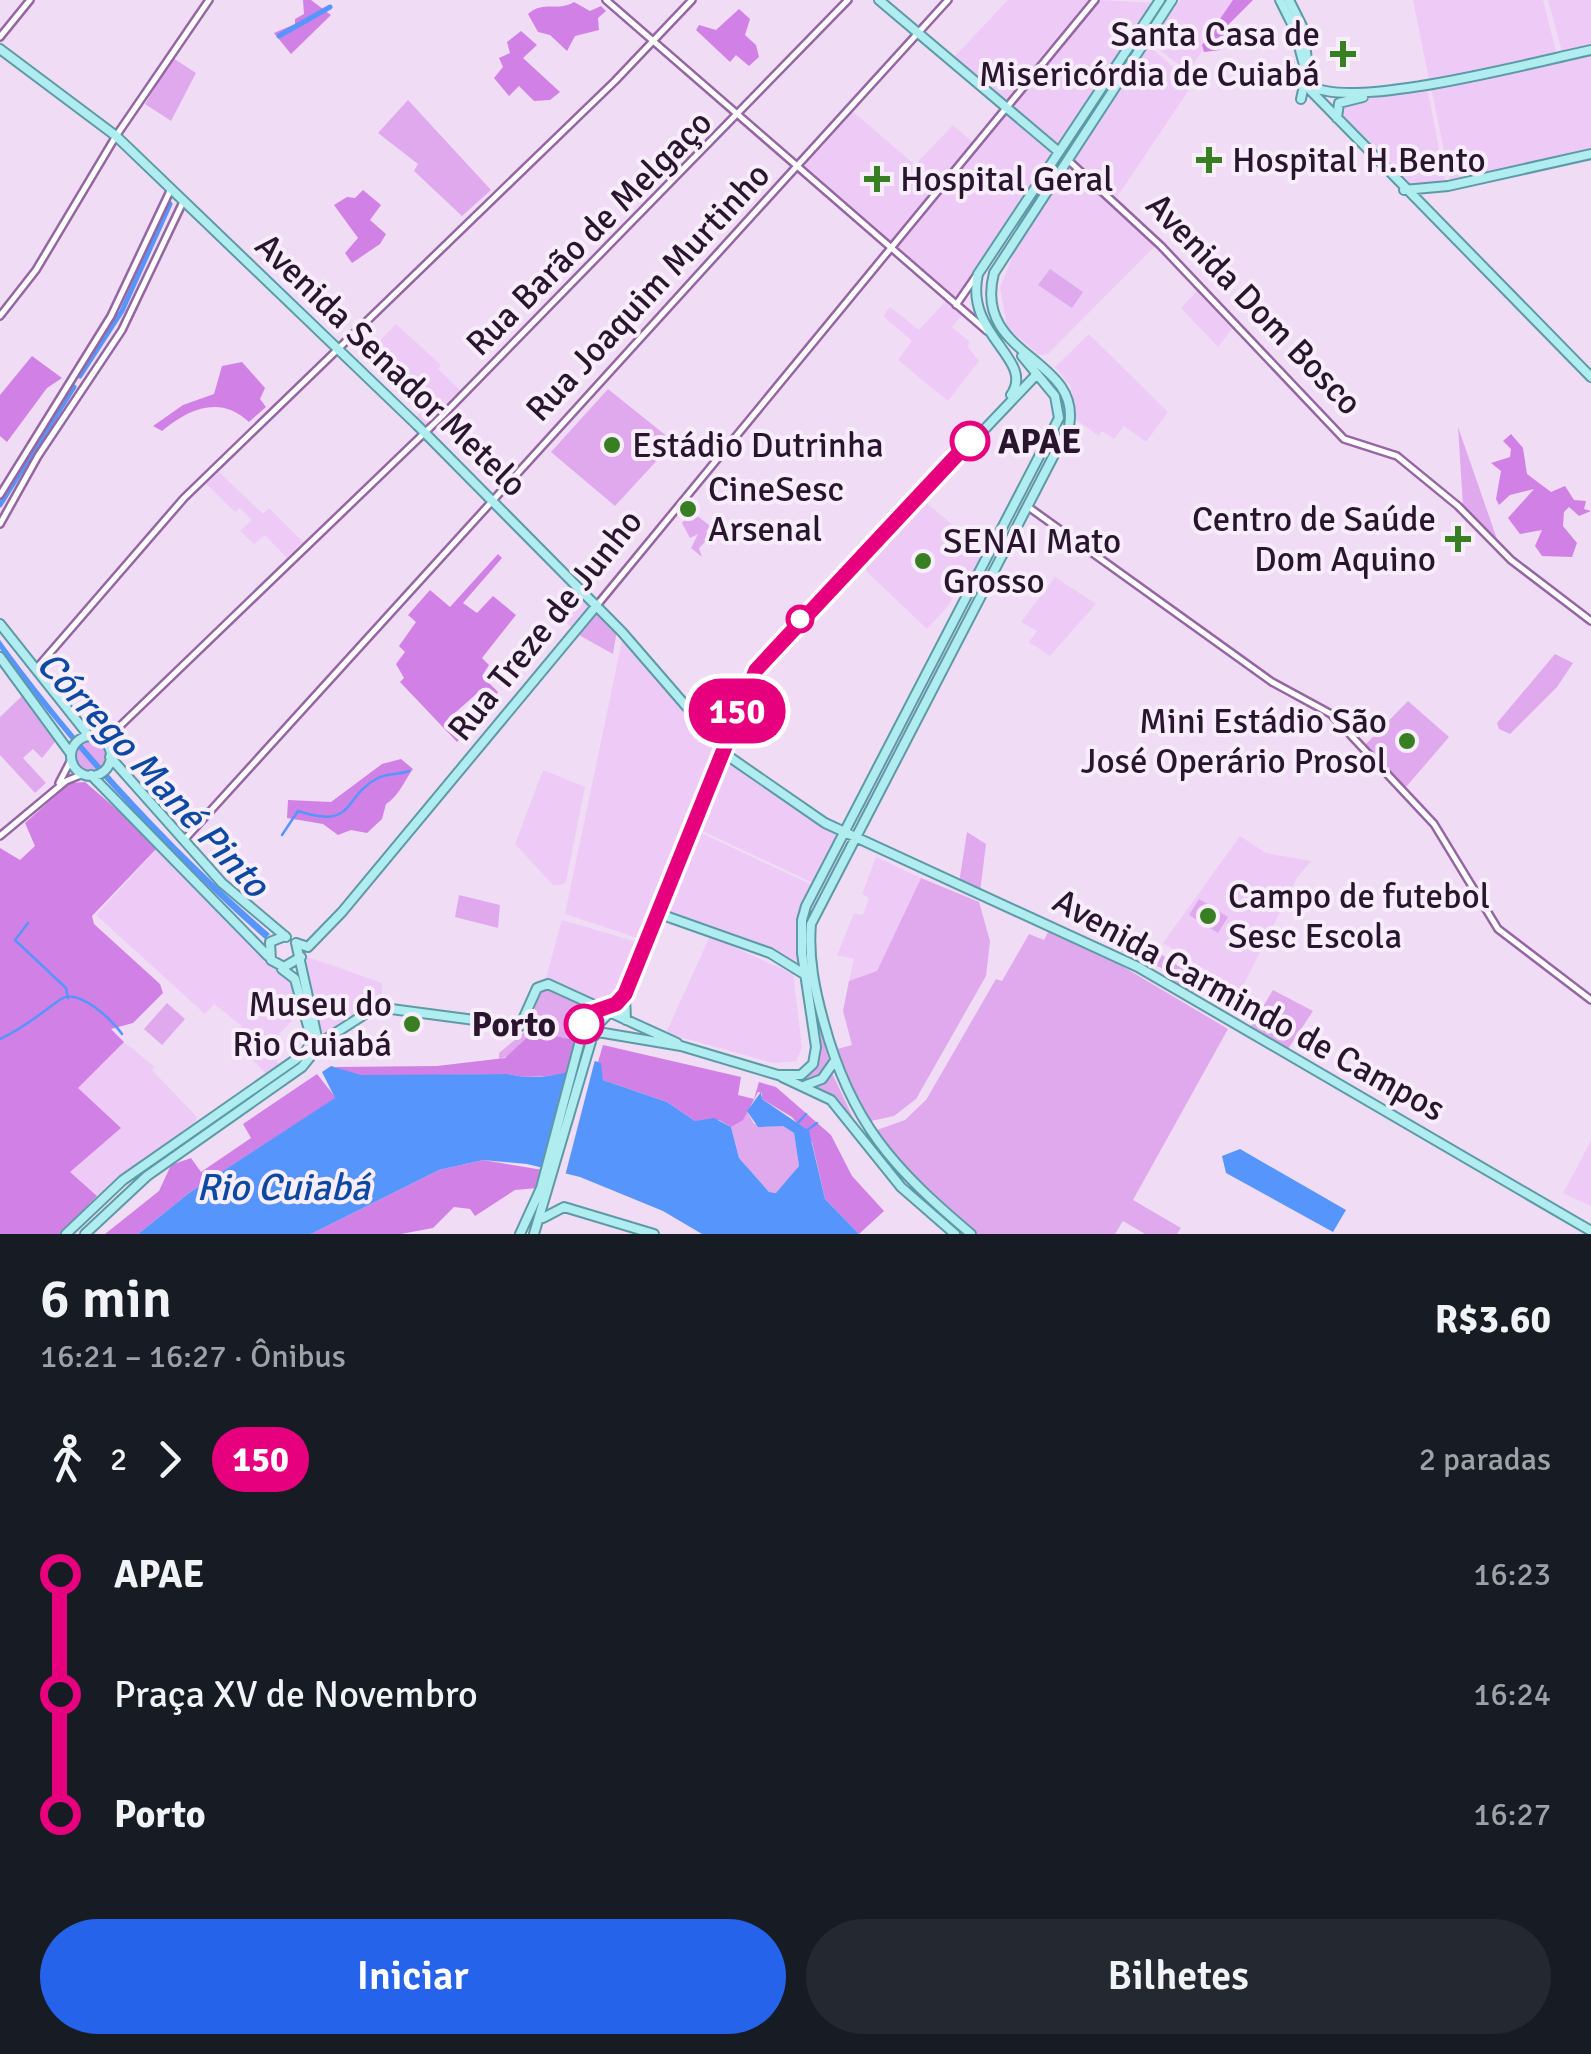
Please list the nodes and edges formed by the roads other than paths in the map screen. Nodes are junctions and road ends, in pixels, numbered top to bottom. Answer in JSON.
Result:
{"nodes":[{"id":1,"x":30,"y":0,"type":"edge"},
{"id":2,"x":209,"y":0,"type":"edge"},
{"id":3,"x":606,"y":0,"type":"edge"},
{"id":4,"x":692,"y":0,"type":"edge"},
{"id":5,"x":848,"y":0,"type":"edge"},
{"id":6,"x":879,"y":0,"type":"edge"},
{"id":7,"x":948,"y":0,"type":"edge"},
{"id":8,"x":1095,"y":0,"type":"edge"},
{"id":9,"x":1160,"y":0,"type":"edge"},
{"id":10,"x":1172,"y":0,"type":"edge"},
{"id":11,"x":1280,"y":0,"type":"edge"},
{"id":12,"x":1289,"y":0,"type":"edge"},
{"id":13,"x":918,"y":34,"type":"junction"},
{"id":14,"x":0,"y":37,"type":"edge"},
{"id":15,"x":654,"y":42,"type":"junction"},
{"id":16,"x":0,"y":49,"type":"edge"},
{"id":17,"x":1591,"y":50,"type":"edge"},
{"id":18,"x":1309,"y":86,"type":"junction"},
{"id":19,"x":1378,"y":93,"type":"junction"},
{"id":20,"x":1302,"y":100,"type":"dead end"},
{"id":21,"x":1006,"y":108,"type":"junction"},
{"id":22,"x":738,"y":118,"type":"junction"},
{"id":23,"x":1336,"y":118,"type":"junction"},
{"id":24,"x":116,"y":136,"type":"junction"},
{"id":25,"x":1058,"y":152,"type":"junction"},
{"id":26,"x":1591,"y":154,"type":"edge"},
{"id":27,"x":1068,"y":160,"type":"junction"},
{"id":28,"x":796,"y":169,"type":"junction"},
{"id":29,"x":1060,"y":171,"type":"junction"},
{"id":30,"x":171,"y":189,"type":"junction"},
{"id":31,"x":1404,"y":190,"type":"junction"},
{"id":32,"x":1420,"y":191,"type":"junction"},
{"id":33,"x":183,"y":202,"type":"junction"},
{"id":34,"x":1420,"y":206,"type":"junction"},
{"id":35,"x":890,"y":248,"type":"junction"},
{"id":36,"x":978,"y":274,"type":"junction"},
{"id":37,"x":956,"y":305,"type":"junction"},
{"id":38,"x":0,"y":316,"type":"edge"},
{"id":39,"x":987,"y":331,"type":"junction"},
{"id":40,"x":336,"y":348,"type":"junction"},
{"id":41,"x":1040,"y":371,"type":"junction"},
{"id":42,"x":1591,"y":377,"type":"edge"},
{"id":43,"x":996,"y":415,"type":"junction"},
{"id":44,"x":424,"y":434,"type":"junction"},
{"id":45,"x":1038,"y":464,"type":"junction"},
{"id":46,"x":1038,"y":483,"type":"junction"},
{"id":47,"x":0,"y":495,"type":"edge"},
{"id":48,"x":490,"y":499,"type":"junction"},
{"id":49,"x":1028,"y":506,"type":"junction"},
{"id":50,"x":0,"y":524,"type":"edge"},
{"id":51,"x":597,"y":605,"type":"junction"},
{"id":52,"x":1591,"y":621,"type":"edge"},
{"id":53,"x":0,"y":624,"type":"edge"},
{"id":54,"x":0,"y":657,"type":"edge"},
{"id":55,"x":34,"y":671,"type":"junction"},
{"id":56,"x":80,"y":744,"type":"junction"},
{"id":57,"x":723,"y":745,"type":"junction"},
{"id":58,"x":731,"y":758,"type":"junction"},
{"id":59,"x":716,"y":766,"type":"junction"},
{"id":60,"x":99,"y":769,"type":"junction"},
{"id":61,"x":51,"y":793,"type":"junction"},
{"id":62,"x":844,"y":832,"type":"junction"},
{"id":63,"x":0,"y":836,"type":"edge"},
{"id":64,"x":854,"y":836,"type":"junction"},
{"id":65,"x":182,"y":842,"type":"junction"},
{"id":66,"x":168,"y":849,"type":"junction"},
{"id":67,"x":996,"y":899,"type":"junction"},
{"id":68,"x":988,"y":906,"type":"dead end"},
{"id":69,"x":657,"y":913,"type":"junction"},
{"id":70,"x":286,"y":936,"type":"junction"},
{"id":71,"x":296,"y":943,"type":"junction"},
{"id":72,"x":810,"y":950,"type":"junction"},
{"id":73,"x":268,"y":956,"type":"junction"},
{"id":74,"x":301,"y":957,"type":"junction"},
{"id":75,"x":278,"y":966,"type":"junction"},
{"id":76,"x":804,"y":974,"type":"junction"},
{"id":77,"x":815,"y":990,"type":"junction"},
{"id":78,"x":622,"y":998,"type":"junction"},
{"id":79,"x":1591,"y":1000,"type":"edge"},
{"id":80,"x":603,"y":1008,"type":"junction"},
{"id":81,"x":626,"y":1020,"type":"junction"},
{"id":82,"x":588,"y":1040,"type":"junction"},
{"id":83,"x":316,"y":1043,"type":"junction"},
{"id":84,"x":681,"y":1046,"type":"junction"},
{"id":85,"x":306,"y":1058,"type":"junction"},
{"id":86,"x":834,"y":1062,"type":"junction"},
{"id":87,"x":778,"y":1075,"type":"junction"},
{"id":88,"x":802,"y":1085,"type":"junction"},
{"id":89,"x":832,"y":1100,"type":"junction"},
{"id":90,"x":865,"y":1127,"type":"junction"},
{"id":91,"x":544,"y":1189,"type":"junction"},
{"id":92,"x":541,"y":1222,"type":"junction"},
{"id":93,"x":1591,"y":1232,"type":"edge"},
{"id":94,"x":66,"y":1234,"type":"edge"},
{"id":95,"x":85,"y":1234,"type":"edge"},
{"id":96,"x":520,"y":1234,"type":"edge"},
{"id":97,"x":534,"y":1234,"type":"edge"},
{"id":98,"x":654,"y":1234,"type":"edge"},
{"id":99,"x":955,"y":1234,"type":"edge"},
{"id":100,"x":971,"y":1234,"type":"edge"}],
"edges":[{"from":1,"to":14,"type":"street"},
{"from":2,"to":24,"type":"street"},
{"from":3,"to":15,"type":"street"},
{"from":4,"to":15,"type":"street"},
{"from":5,"to":22,"type":"street","name":"Rua Barão de Melgaço"},
{"from":6,"to":13,"type":"main road"},
{"from":7,"to":13,"type":"street","name":"Rua Joaquim Murtinho"},
{"from":8,"to":21,"type":"street","name":"Rua Treze de Junho"},
{"from":9,"to":25,"type":"main road"},
{"from":10,"to":27,"type":"main road"},
{"from":11,"to":18,"type":"main road"},
{"from":12,"to":18,"type":"main road"},
{"from":13,"to":21,"type":"main road"},
{"from":13,"to":28,"type":"street","name":"Rua Joaquim Murtinho"},
{"from":15,"to":22,"type":"street"},
{"from":15,"to":40,"type":"street"},
{"from":16,"to":24,"type":"main road","name":"Avenida Senador Metelo"},
{"from":17,"to":19,"type":"main road"},
{"from":18,"to":19,"type":"main road"},
{"from":18,"to":20,"type":"main road"},
{"from":18,"to":23,"type":"main road"},
{"from":19,"to":23,"type":"main road"},
{"from":21,"to":25,"type":"main road"},
{"from":21,"to":35,"type":"street","name":"Rua Treze de Junho"},
{"from":22,"to":28,"type":"street"},
{"from":22,"to":44,"type":"street","name":"Rua Barão de Melgaço"},
{"from":23,"to":31,"type":"main road"},
{"from":24,"to":30,"type":"main road","name":"Avenida Senador Metelo"},
{"from":24,"to":38,"type":"street"},
{"from":25,"to":29,"type":"main road"},
{"from":25,"to":36,"type":"main road"},
{"from":26,"to":32,"type":"main road"},
{"from":27,"to":29,"type":"main road"},
{"from":27,"to":52,"type":"street","name":"Avenida Dom Bosco"},
{"from":28,"to":35,"type":"street"},
{"from":28,"to":48,"type":"street","name":"Rua Joaquim Murtinho"},
{"from":29,"to":41,"type":"main road"},
{"from":30,"to":33,"type":"main road","name":"Avenida Senador Metelo"},
{"from":30,"to":47,"type":"street"},
{"from":31,"to":32,"type":"main road"},
{"from":31,"to":34,"type":"main road"},
{"from":32,"to":34,"type":"main road"},
{"from":33,"to":40,"type":"main road","name":"Avenida Senador Metelo"},
{"from":33,"to":50,"type":"street"},
{"from":34,"to":42,"type":"main road"},
{"from":35,"to":37,"type":"street"},
{"from":35,"to":51,"type":"street","name":"Rua Treze de Junho"},
{"from":36,"to":37,"type":"street"},
{"from":36,"to":39,"type":"main road"},
{"from":37,"to":39,"type":"street"},
{"from":39,"to":43,"type":"main road"},
{"from":40,"to":44,"type":"main road","name":"Avenida Senador Metelo"},
{"from":40,"to":55,"type":"street"},
{"from":41,"to":43,"type":"main road"},
{"from":41,"to":45,"type":"main road"},
{"from":41,"to":46,"type":"main road"},
{"from":43,"to":57,"type":"main road"},
{"from":44,"to":48,"type":"main road","name":"Avenida Senador Metelo"},
{"from":44,"to":56,"type":"street","name":"Rua Barão de Melgaço"},
{"from":45,"to":46,"type":"main road"},
{"from":45,"to":62,"type":"main road"},
{"from":46,"to":49,"type":"main road"},
{"from":48,"to":51,"type":"main road","name":"Avenida Senador Metelo"},
{"from":48,"to":65,"type":"street","name":"Rua Joaquim Murtinho"},
{"from":49,"to":64,"type":"main road"},
{"from":49,"to":79,"type":"street"},
{"from":51,"to":57,"type":"main road","name":"Avenida Senador Metelo"},
{"from":51,"to":71,"type":"main road","name":"Rua Treze de Junho"},
{"from":53,"to":55,"type":"main road"},
{"from":54,"to":56,"type":"main road"},
{"from":55,"to":56,"type":"main road"},
{"from":56,"to":60,"type":"main road"},
{"from":56,"to":60,"type":"main road"},
{"from":56,"to":61,"type":"street","name":"Rua Barão de Melgaço"},
{"from":57,"to":58,"type":"main road","name":"Avenida Carmindo de Campos"},
{"from":57,"to":59,"type":"main road"},
{"from":58,"to":59,"type":"main road"},
{"from":58,"to":62,"type":"main road","name":"Avenida Carmindo de Campos"},
{"from":59,"to":69,"type":"main road"},
{"from":60,"to":61,"type":"street","name":"Rua Barão de Melgaço"},
{"from":60,"to":65,"type":"main road"},
{"from":60,"to":66,"type":"main road"},
{"from":61,"to":63,"type":"street","name":"Rua Barão de Melgaço"},
{"from":62,"to":64,"type":"main road","name":"Avenida Carmindo de Campos"},
{"from":62,"to":76,"type":"main road"},
{"from":64,"to":67,"type":"main road","name":"Avenida Carmindo de Campos"},
{"from":64,"to":72,"type":"main road"},
{"from":65,"to":66,"type":"main road"},
{"from":65,"to":70,"type":"main road"},
{"from":66,"to":73,"type":"main road"},
{"from":67,"to":68,"type":"main road"},
{"from":67,"to":93,"type":"main road","name":"Avenida Carmindo de Campos"},
{"from":69,"to":76,"type":"main road"},
{"from":69,"to":78,"type":"main road"},
{"from":70,"to":71,"type":"main road"},
{"from":70,"to":73,"type":"main road"},
{"from":71,"to":74,"type":"main road"},
{"from":72,"to":76,"type":"main road"},
{"from":72,"to":77,"type":"main road"},
{"from":73,"to":75,"type":"main road"},
{"from":74,"to":75,"type":"main road"},
{"from":74,"to":83,"type":"main road"},
{"from":75,"to":83,"type":"main road"},
{"from":76,"to":77,"type":"main road"},
{"from":76,"to":87,"type":"main road"},
{"from":77,"to":86,"type":"main road"},
{"from":78,"to":80,"type":"main road"},
{"from":78,"to":81,"type":"main road"},
{"from":80,"to":81,"type":"main road"},
{"from":80,"to":82,"type":"main road"},
{"from":80,"to":82,"type":"main road"},
{"from":80,"to":83,"type":"main road"},
{"from":81,"to":84,"type":"main road"},
{"from":82,"to":84,"type":"main road"},
{"from":82,"to":91,"type":"main road"},
{"from":83,"to":85,"type":"main road"},
{"from":84,"to":87,"type":"main road"},
{"from":85,"to":94,"type":"main road"},
{"from":85,"to":95,"type":"main road"},
{"from":86,"to":88,"type":"main road"},
{"from":86,"to":90,"type":"main road"},
{"from":87,"to":88,"type":"main road"},
{"from":88,"to":89,"type":"main road"},
{"from":89,"to":90,"type":"main road"},
{"from":89,"to":99,"type":"main road"},
{"from":90,"to":100,"type":"main road"},
{"from":91,"to":92,"type":"main road"},
{"from":91,"to":96,"type":"main road"},
{"from":92,"to":97,"type":"main road"},
{"from":92,"to":98,"type":"main road"}]}
